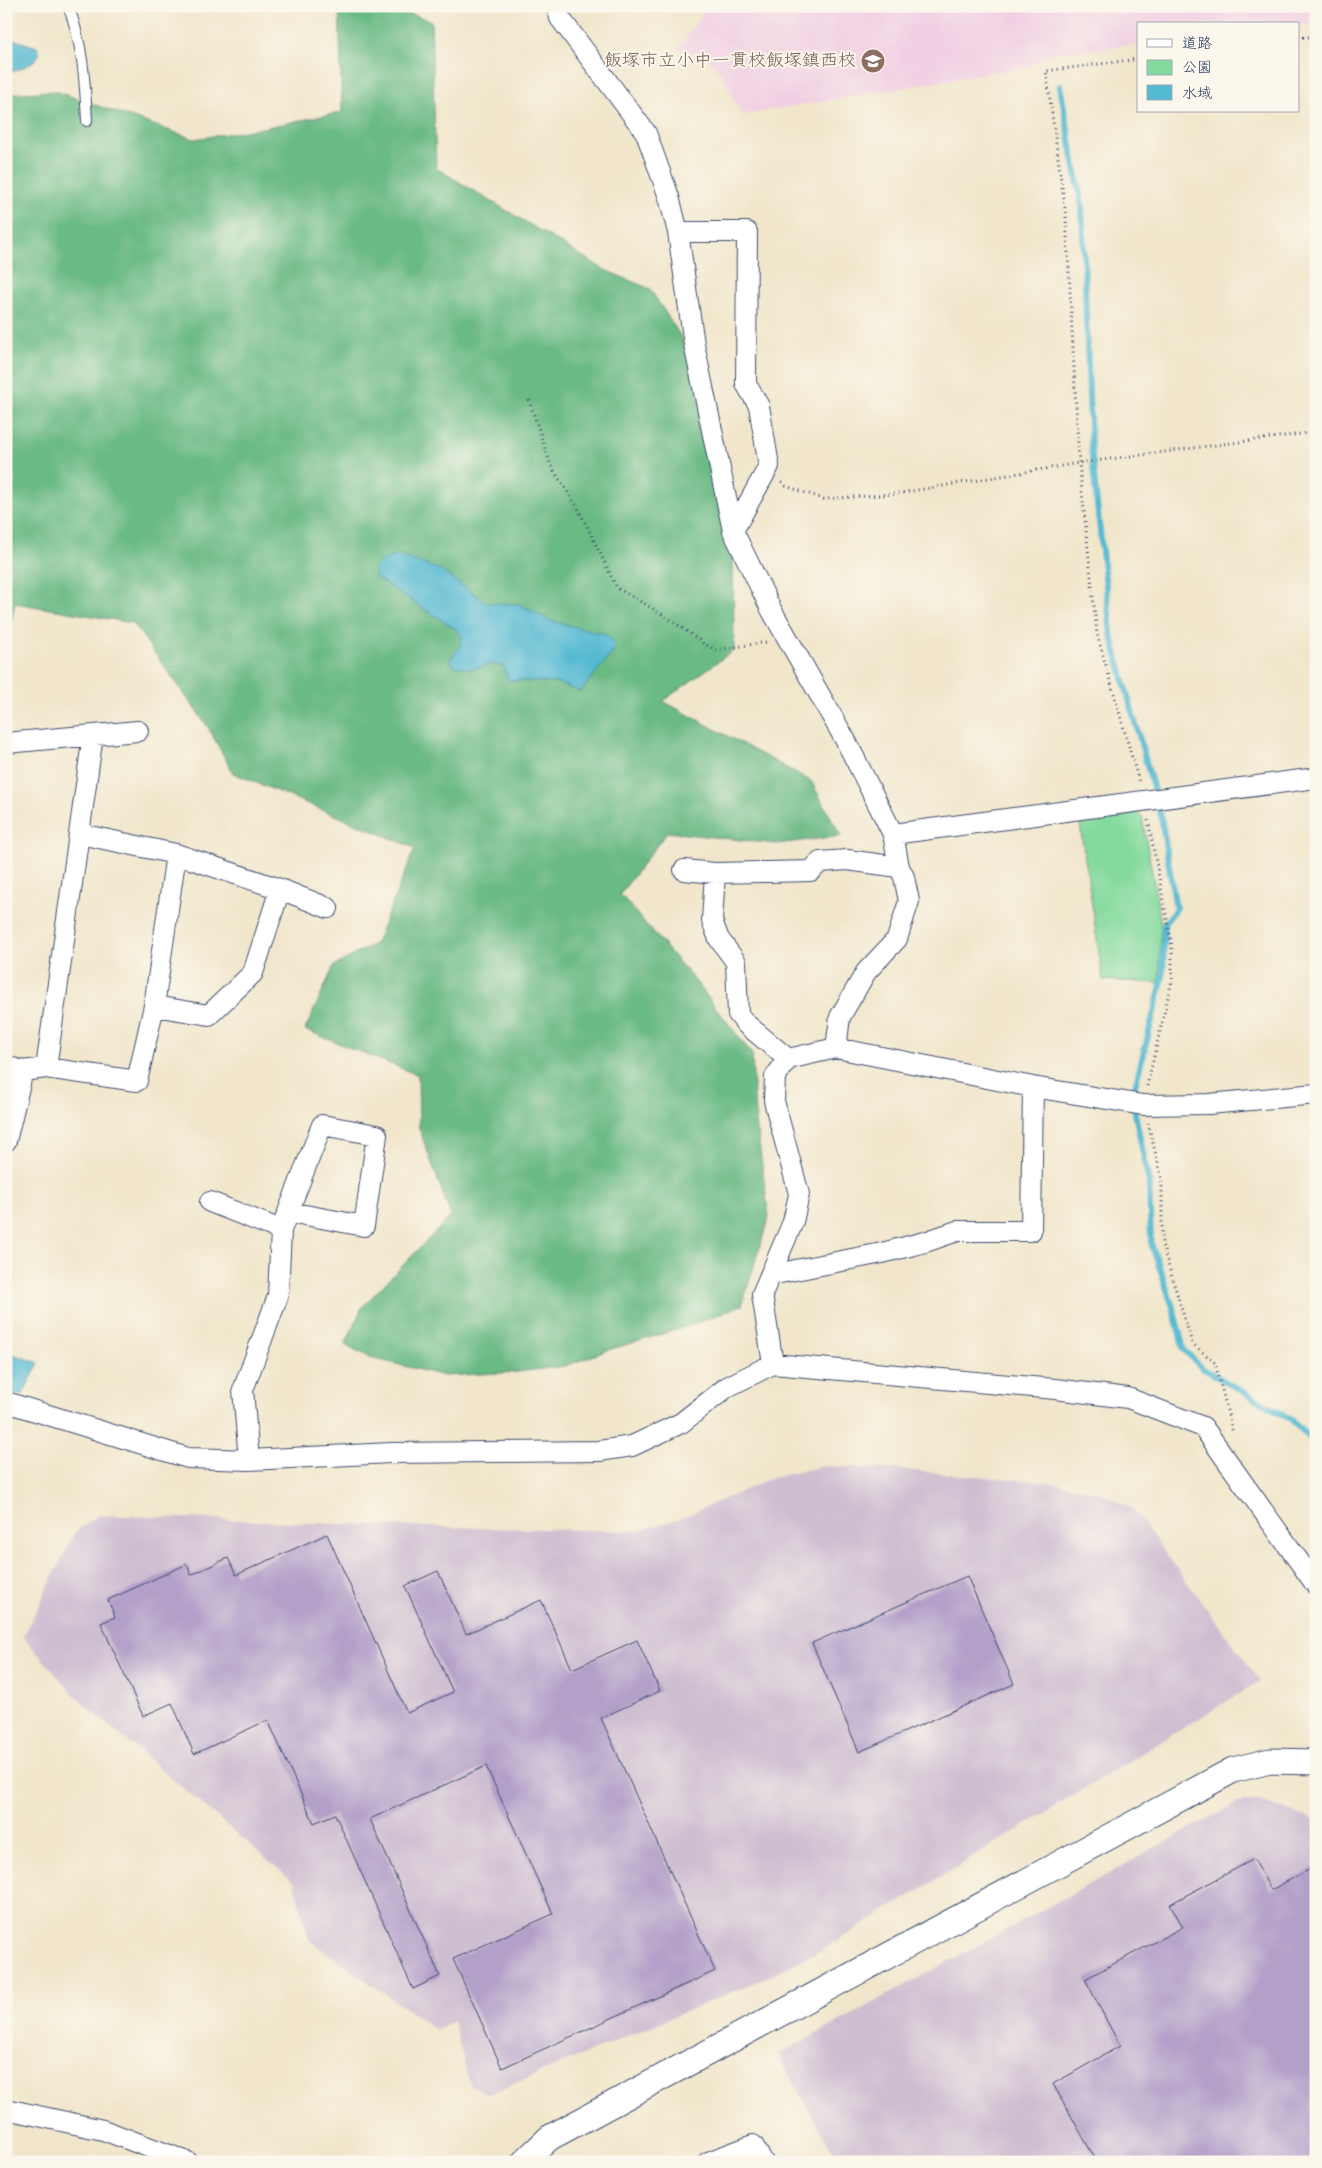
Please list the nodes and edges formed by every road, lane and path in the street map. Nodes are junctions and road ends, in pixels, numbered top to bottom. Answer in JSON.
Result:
{"nodes":[{"id":1,"x":68,"y":6,"type":"edge"},
{"id":2,"x":557,"y":6,"type":"edge"},
{"id":3,"x":1316,"y":36,"type":"edge"},
{"id":4,"x":1300,"y":38,"type":"edge"},
{"id":5,"x":1137,"y":59,"type":"edge"},
{"id":6,"x":86,"y":121,"type":"dead end"},
{"id":7,"x":678,"y":232,"type":"junction"},
{"id":8,"x":528,"y":400,"type":"dead end"},
{"id":9,"x":1316,"y":432,"type":"edge"},
{"id":10,"x":1079,"y":463,"type":"junction"},
{"id":11,"x":769,"y":466,"type":"junction"},
{"id":12,"x":733,"y":531,"type":"junction"},
{"id":13,"x":787,"y":638,"type":"junction"},
{"id":14,"x":138,"y":731,"type":"dead end"},
{"id":15,"x":93,"y":735,"type":"junction"},
{"id":16,"x":6,"y":744,"type":"edge"},
{"id":17,"x":1316,"y":778,"type":"edge"},
{"id":18,"x":1144,"y":800,"type":"junction"},
{"id":19,"x":80,"y":834,"type":"junction"},
{"id":20,"x":893,"y":834,"type":"junction"},
{"id":21,"x":176,"y":854,"type":"junction"},
{"id":22,"x":898,"y":867,"type":"junction"},
{"id":23,"x":684,"y":870,"type":"dead end"},
{"id":24,"x":716,"y":873,"type":"junction"},
{"id":25,"x":280,"y":889,"type":"junction"},
{"id":26,"x":328,"y":908,"type":"dead end"},
{"id":27,"x":154,"y":1006,"type":"junction"},
{"id":28,"x":836,"y":1048,"type":"junction"},
{"id":29,"x":788,"y":1058,"type":"junction"},
{"id":30,"x":46,"y":1068,"type":"junction"},
{"id":31,"x":15,"y":1069,"type":"edge"},
{"id":32,"x":1033,"y":1087,"type":"junction"},
{"id":33,"x":1316,"y":1094,"type":"edge"},
{"id":34,"x":1143,"y":1105,"type":"junction"},
{"id":35,"x":6,"y":1141,"type":"edge"},
{"id":36,"x":210,"y":1202,"type":"dead end"},
{"id":37,"x":289,"y":1212,"type":"dead end"},
{"id":38,"x":281,"y":1230,"type":"junction"},
{"id":39,"x":770,"y":1275,"type":"junction"},
{"id":40,"x":773,"y":1364,"type":"junction"},
{"id":41,"x":6,"y":1402,"type":"edge"},
{"id":42,"x":1234,"y":1439,"type":"dead end"},
{"id":43,"x":249,"y":1460,"type":"junction"},
{"id":44,"x":1316,"y":1585,"type":"edge"},
{"id":45,"x":1316,"y":1762,"type":"edge"},
{"id":46,"x":6,"y":2109,"type":"edge"},
{"id":47,"x":188,"y":2162,"type":"edge"},
{"id":48,"x":524,"y":2162,"type":"edge"},
{"id":49,"x":708,"y":2162,"type":"edge"},
{"id":50,"x":763,"y":2162,"type":"edge"}],
"edges":[{"from":1,"to":6,"type":"lane"},
{"from":2,"to":7,"type":"street"},
{"from":3,"to":4,"type":"path"},
{"from":5,"to":10,"type":"path"},
{"from":7,"to":11,"type":"street"},
{"from":7,"to":12,"type":"street"},
{"from":8,"to":13,"type":"path"},
{"from":9,"to":10,"type":"path"},
{"from":10,"to":11,"type":"path"},
{"from":10,"to":18,"type":"path"},
{"from":11,"to":12,"type":"street"},
{"from":12,"to":13,"type":"street"},
{"from":13,"to":20,"type":"street"},
{"from":14,"to":15,"type":"street"},
{"from":15,"to":16,"type":"street"},
{"from":15,"to":19,"type":"street"},
{"from":17,"to":18,"type":"street"},
{"from":18,"to":20,"type":"street"},
{"from":18,"to":34,"type":"path"},
{"from":19,"to":21,"type":"street"},
{"from":19,"to":30,"type":"street"},
{"from":20,"to":22,"type":"street"},
{"from":21,"to":25,"type":"street"},
{"from":21,"to":27,"type":"street"},
{"from":22,"to":24,"type":"street"},
{"from":22,"to":28,"type":"street"},
{"from":23,"to":24,"type":"street"},
{"from":24,"to":29,"type":"street"},
{"from":25,"to":26,"type":"street"},
{"from":25,"to":27,"type":"street"},
{"from":27,"to":30,"type":"street"},
{"from":28,"to":29,"type":"street"},
{"from":28,"to":32,"type":"street"},
{"from":29,"to":39,"type":"street"},
{"from":30,"to":31,"type":"street"},
{"from":31,"to":35,"type":"street"},
{"from":32,"to":34,"type":"street"},
{"from":32,"to":39,"type":"street"},
{"from":33,"to":34,"type":"street"},
{"from":34,"to":42,"type":"path"},
{"from":36,"to":38,"type":"street"},
{"from":37,"to":38,"type":"street"},
{"from":38,"to":43,"type":"street"},
{"from":39,"to":40,"type":"street"},
{"from":40,"to":43,"type":"street"},
{"from":40,"to":44,"type":"street"},
{"from":41,"to":43,"type":"street"},
{"from":45,"to":48,"type":"street"},
{"from":46,"to":47,"type":"street"},
{"from":49,"to":50,"type":"street"}]}
